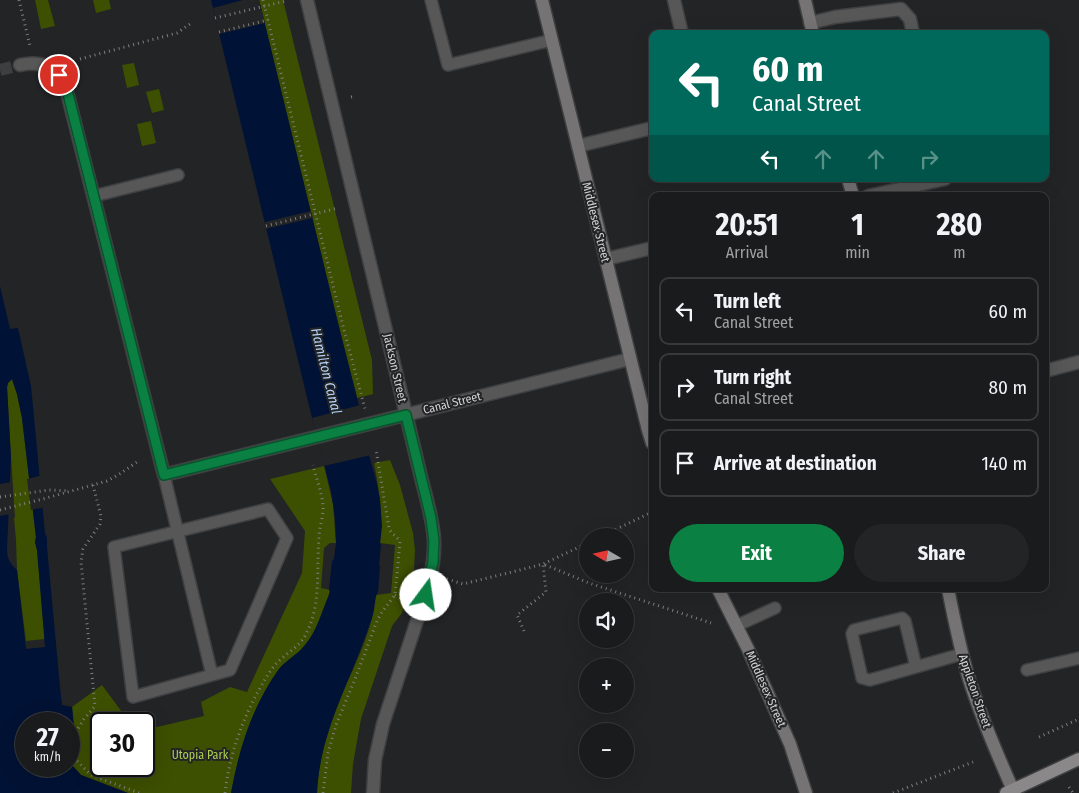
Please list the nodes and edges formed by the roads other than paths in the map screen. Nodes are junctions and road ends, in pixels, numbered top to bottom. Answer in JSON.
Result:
{"nodes":[{"id":1,"x":307,"y":0,"type":"edge"},
{"id":2,"x":432,"y":0,"type":"edge"},
{"id":3,"x":542,"y":0,"type":"edge"},
{"id":4,"x":674,"y":0,"type":"edge"},
{"id":5,"x":805,"y":0,"type":"edge"},
{"id":6,"x":812,"y":28,"type":"edge"},
{"id":7,"x":681,"y":30,"type":"edge"},
{"id":8,"x":912,"y":30,"type":"edge"},
{"id":9,"x":552,"y":40,"type":"junction"},
{"id":10,"x":20,"y":65,"type":"tunnel mouth"},
{"id":11,"x":649,"y":129,"type":"edge"},
{"id":12,"x":578,"y":146,"type":"junction"},
{"id":13,"x":178,"y":175,"type":"dead end"},
{"id":14,"x":931,"y":182,"type":"edge"},
{"id":15,"x":886,"y":192,"type":"edge"},
{"id":16,"x":94,"y":196,"type":"junction"},
{"id":17,"x":649,"y":249,"type":"edge"},
{"id":18,"x":606,"y":260,"type":"junction"},
{"id":19,"x":630,"y":359,"type":"junction"},
{"id":20,"x":1079,"y":362,"type":"edge"},
{"id":21,"x":1049,"y":370,"type":"edge"},
{"id":22,"x":406,"y":415,"type":"junction"},
{"id":23,"x":649,"y":433,"type":"edge"},
{"id":24,"x":164,"y":475,"type":"junction"},
{"id":25,"x":177,"y":532,"type":"junction"},
{"id":26,"x":719,"y":592,"type":"edge"},
{"id":27,"x":949,"y":592,"type":"edge"},
{"id":28,"x":775,"y":608,"type":"dead end"},
{"id":29,"x":736,"y":626,"type":"junction"},
{"id":30,"x":962,"y":654,"type":"junction"},
{"id":31,"x":1079,"y":658,"type":"edge"},
{"id":32,"x":916,"y":667,"type":"junction"},
{"id":33,"x":1027,"y":670,"type":"dead end"},
{"id":34,"x":212,"y":675,"type":"junction"},
{"id":35,"x":1079,"y":759,"type":"edge"},
{"id":36,"x":1011,"y":792,"type":"edge"},
{"id":37,"x":373,"y":793,"type":"edge"},
{"id":38,"x":806,"y":793,"type":"edge"}],
"edges":[{"from":1,"to":22,"type":"street","name":"Jackson Street"},
{"from":2,"to":9,"type":"lane"},
{"from":3,"to":9,"type":"main road","name":"Middlesex Street"},
{"from":4,"to":7,"type":"street"},
{"from":5,"to":6,"type":"main road"},
{"from":6,"to":8,"type":"street"},
{"from":9,"to":12,"type":"main road","name":"Middlesex Street"},
{"from":10,"to":16,"type":"street"},
{"from":11,"to":12,"type":"street"},
{"from":12,"to":18,"type":"main road","name":"Middlesex Street"},
{"from":13,"to":16,"type":"lane"},
{"from":14,"to":15,"type":"street"},
{"from":16,"to":24,"type":"street"},
{"from":17,"to":18,"type":"street"},
{"from":18,"to":19,"type":"main road","name":"Middlesex Street"},
{"from":19,"to":22,"type":"street","name":"Canal Street"},
{"from":19,"to":23,"type":"main road","name":"Middlesex Street"},
{"from":20,"to":21,"type":"street"},
{"from":22,"to":24,"type":"street","name":"Canal Street"},
{"from":22,"to":37,"type":"street","name":"Jackson Street"},
{"from":24,"to":25,"type":"lane"},
{"from":25,"to":34,"type":"lane"},
{"from":25,"to":34,"type":"lane"},
{"from":25,"to":34,"type":"lane"},
{"from":26,"to":29,"type":"main road","name":"Middlesex Street"},
{"from":27,"to":30,"type":"main road","name":"Appleton Street"},
{"from":28,"to":29,"type":"lane"},
{"from":29,"to":38,"type":"main road","name":"Middlesex Street"},
{"from":30,"to":32,"type":"lane"},
{"from":30,"to":36,"type":"main road","name":"Appleton Street"},
{"from":31,"to":33,"type":"lane"},
{"from":32,"to":32,"type":"lane"},
{"from":35,"to":36,"type":"main road"}]}
